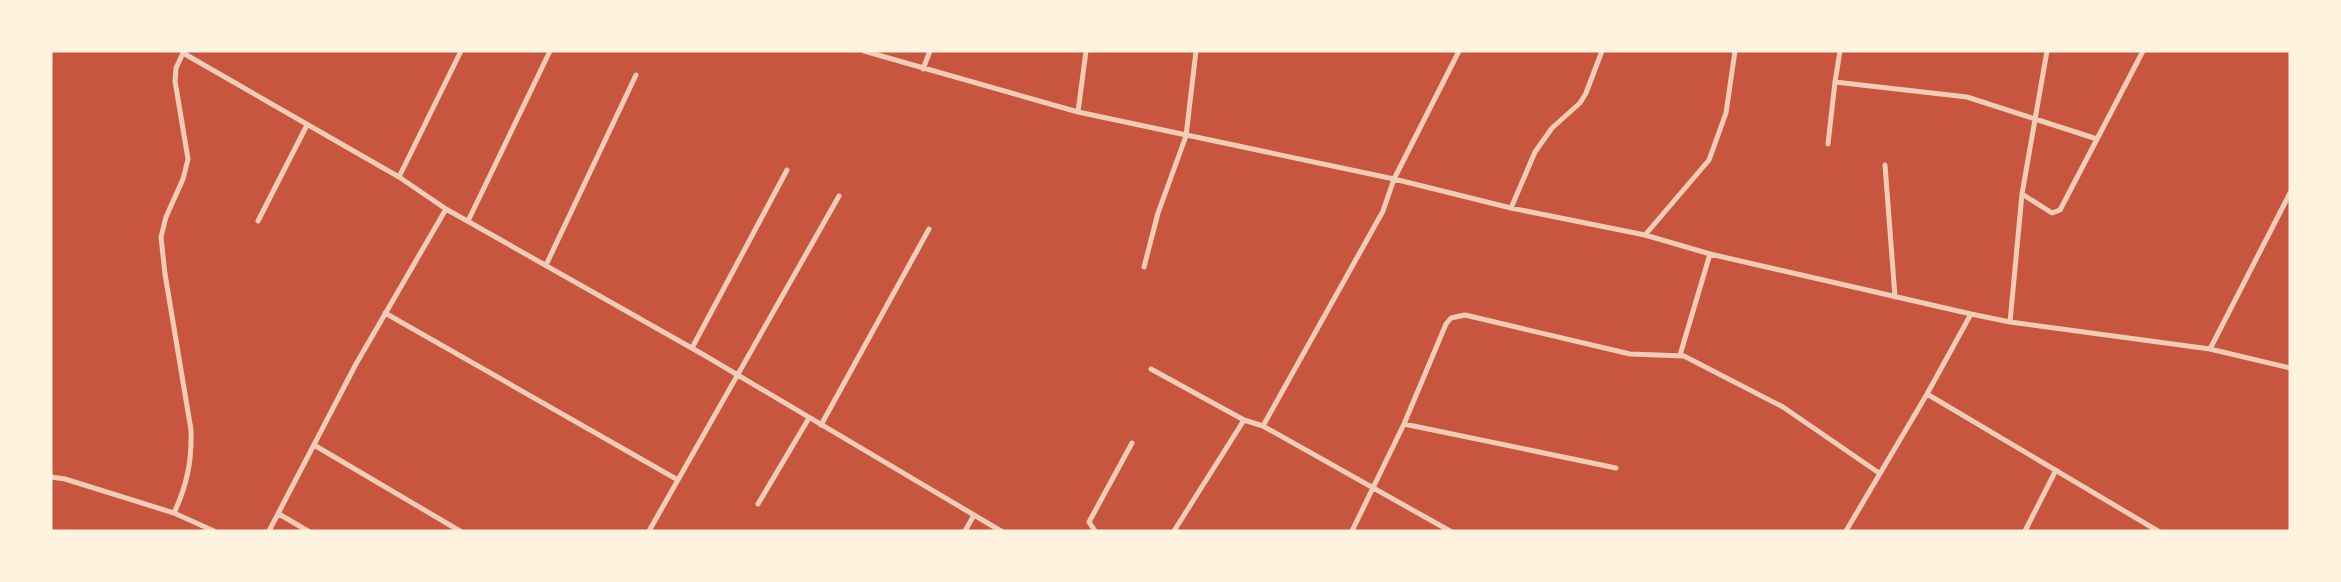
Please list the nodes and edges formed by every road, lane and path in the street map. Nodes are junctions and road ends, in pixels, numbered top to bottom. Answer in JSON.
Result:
{"nodes":[{"id":1,"x":460,"y":51,"type":"edge"},
{"id":2,"x":550,"y":51,"type":"edge"},
{"id":3,"x":864,"y":51,"type":"edge"},
{"id":4,"x":930,"y":51,"type":"edge"},
{"id":5,"x":1086,"y":51,"type":"edge"},
{"id":6,"x":1196,"y":51,"type":"edge"},
{"id":7,"x":1459,"y":51,"type":"edge"},
{"id":8,"x":1602,"y":51,"type":"edge"},
{"id":9,"x":1735,"y":51,"type":"edge"},
{"id":10,"x":1840,"y":51,"type":"edge"},
{"id":11,"x":2047,"y":51,"type":"edge"},
{"id":12,"x":2143,"y":51,"type":"edge"},
{"id":13,"x":183,"y":52,"type":"edge"},
{"id":14,"x":923,"y":69,"type":"junction"},
{"id":15,"x":636,"y":75,"type":"dead end"},
{"id":16,"x":1835,"y":82,"type":"junction"},
{"id":17,"x":1078,"y":112,"type":"junction"},
{"id":18,"x":2035,"y":119,"type":"junction"},
{"id":19,"x":307,"y":125,"type":"junction"},
{"id":20,"x":1186,"y":136,"type":"junction"},
{"id":21,"x":2097,"y":139,"type":"junction"},
{"id":22,"x":1828,"y":144,"type":"dead end"},
{"id":23,"x":1884,"y":165,"type":"dead end"},
{"id":24,"x":787,"y":170,"type":"dead end"},
{"id":25,"x":399,"y":178,"type":"junction"},
{"id":26,"x":1394,"y":179,"type":"junction"},
{"id":27,"x":2290,"y":193,"type":"edge"},
{"id":28,"x":2022,"y":194,"type":"junction"},
{"id":29,"x":839,"y":196,"type":"dead end"},
{"id":30,"x":2288,"y":200,"type":"edge"},
{"id":31,"x":1511,"y":208,"type":"junction"},
{"id":32,"x":446,"y":209,"type":"junction"},
{"id":33,"x":258,"y":221,"type":"dead end"},
{"id":34,"x":468,"y":221,"type":"junction"},
{"id":35,"x":929,"y":228,"type":"dead end"},
{"id":36,"x":1645,"y":235,"type":"junction"},
{"id":37,"x":1710,"y":254,"type":"junction"},
{"id":38,"x":546,"y":265,"type":"junction"},
{"id":39,"x":1144,"y":267,"type":"dead end"},
{"id":40,"x":1895,"y":297,"type":"junction"},
{"id":41,"x":385,"y":313,"type":"junction"},
{"id":42,"x":1971,"y":314,"type":"junction"},
{"id":43,"x":2010,"y":322,"type":"junction"},
{"id":44,"x":692,"y":348,"type":"junction"},
{"id":45,"x":2210,"y":349,"type":"junction"},
{"id":46,"x":1680,"y":355,"type":"junction"},
{"id":47,"x":2290,"y":368,"type":"edge"},
{"id":48,"x":1151,"y":369,"type":"dead end"},
{"id":49,"x":738,"y":377,"type":"junction"},
{"id":50,"x":1927,"y":394,"type":"junction"},
{"id":51,"x":809,"y":418,"type":"junction"},
{"id":52,"x":1244,"y":420,"type":"junction"},
{"id":53,"x":1404,"y":424,"type":"junction"},
{"id":54,"x":821,"y":425,"type":"junction"},
{"id":55,"x":1263,"y":426,"type":"junction"},
{"id":56,"x":1132,"y":443,"type":"dead end"},
{"id":57,"x":314,"y":446,"type":"junction"},
{"id":58,"x":1616,"y":468,"type":"dead end"},
{"id":59,"x":2056,"y":470,"type":"junction"},
{"id":60,"x":1879,"y":473,"type":"junction"},
{"id":61,"x":51,"y":478,"type":"edge"},
{"id":62,"x":678,"y":480,"type":"junction"},
{"id":63,"x":1373,"y":486,"type":"junction"},
{"id":64,"x":758,"y":504,"type":"dead end"},
{"id":65,"x":174,"y":513,"type":"junction"},
{"id":66,"x":279,"y":514,"type":"junction"},
{"id":67,"x":974,"y":515,"type":"junction"},
{"id":68,"x":1442,"y":529,"type":"edge"},
{"id":69,"x":214,"y":531,"type":"edge"},
{"id":70,"x":270,"y":531,"type":"edge"},
{"id":71,"x":308,"y":531,"type":"edge"},
{"id":72,"x":460,"y":531,"type":"edge"},
{"id":73,"x":649,"y":531,"type":"edge"},
{"id":74,"x":965,"y":531,"type":"edge"},
{"id":75,"x":1001,"y":531,"type":"edge"},
{"id":76,"x":1095,"y":531,"type":"edge"},
{"id":77,"x":1174,"y":531,"type":"edge"},
{"id":78,"x":1352,"y":531,"type":"edge"},
{"id":79,"x":1450,"y":531,"type":"edge"},
{"id":80,"x":1846,"y":531,"type":"edge"},
{"id":81,"x":2025,"y":531,"type":"edge"},
{"id":82,"x":2158,"y":531,"type":"edge"}],
"edges":[{"from":1,"to":25,"type":"street"},
{"from":2,"to":34,"type":"street"},
{"from":3,"to":14,"type":"street"},
{"from":4,"to":14,"type":"street"},
{"from":5,"to":17,"type":"street"},
{"from":6,"to":20,"type":"street"},
{"from":7,"to":26,"type":"street"},
{"from":8,"to":31,"type":"street"},
{"from":9,"to":36,"type":"street"},
{"from":10,"to":16,"type":"street"},
{"from":11,"to":18,"type":"street"},
{"from":12,"to":21,"type":"street"},
{"from":13,"to":19,"type":"street"},
{"from":13,"to":65,"type":"street"},
{"from":14,"to":17,"type":"street"},
{"from":15,"to":38,"type":"street"},
{"from":16,"to":18,"type":"street"},
{"from":16,"to":22,"type":"street"},
{"from":17,"to":20,"type":"street"},
{"from":18,"to":21,"type":"street"},
{"from":18,"to":28,"type":"street"},
{"from":19,"to":25,"type":"street"},
{"from":19,"to":33,"type":"street"},
{"from":20,"to":26,"type":"street"},
{"from":20,"to":39,"type":"street"},
{"from":21,"to":28,"type":"street"},
{"from":23,"to":40,"type":"street"},
{"from":24,"to":44,"type":"street"},
{"from":25,"to":32,"type":"street"},
{"from":26,"to":31,"type":"street"},
{"from":26,"to":55,"type":"street"},
{"from":27,"to":30,"type":"street"},
{"from":28,"to":43,"type":"street"},
{"from":29,"to":49,"type":"street"},
{"from":30,"to":45,"type":"street"},
{"from":31,"to":36,"type":"street"},
{"from":32,"to":34,"type":"street"},
{"from":32,"to":41,"type":"street"},
{"from":34,"to":38,"type":"street"},
{"from":35,"to":54,"type":"street"},
{"from":36,"to":37,"type":"street"},
{"from":37,"to":40,"type":"street"},
{"from":37,"to":46,"type":"street"},
{"from":38,"to":44,"type":"street"},
{"from":40,"to":42,"type":"street"},
{"from":41,"to":57,"type":"street"},
{"from":41,"to":62,"type":"street"},
{"from":42,"to":43,"type":"street"},
{"from":42,"to":50,"type":"street"},
{"from":43,"to":45,"type":"street"},
{"from":44,"to":49,"type":"street"},
{"from":45,"to":47,"type":"street"},
{"from":46,"to":53,"type":"street"},
{"from":46,"to":60,"type":"street"},
{"from":48,"to":52,"type":"street"},
{"from":49,"to":51,"type":"street"},
{"from":49,"to":62,"type":"street"},
{"from":50,"to":59,"type":"street"},
{"from":50,"to":60,"type":"street"},
{"from":51,"to":54,"type":"street"},
{"from":51,"to":64,"type":"street"},
{"from":52,"to":55,"type":"street"},
{"from":52,"to":77,"type":"street"},
{"from":53,"to":58,"type":"street"},
{"from":53,"to":63,"type":"street"},
{"from":54,"to":67,"type":"street"},
{"from":55,"to":63,"type":"street"},
{"from":56,"to":76,"type":"street"},
{"from":57,"to":66,"type":"street"},
{"from":57,"to":72,"type":"street"},
{"from":59,"to":81,"type":"street"},
{"from":59,"to":82,"type":"street"},
{"from":60,"to":80,"type":"street"},
{"from":61,"to":65,"type":"street"},
{"from":62,"to":73,"type":"street"},
{"from":63,"to":68,"type":"street"},
{"from":63,"to":78,"type":"street"},
{"from":65,"to":69,"type":"street"},
{"from":66,"to":70,"type":"street"},
{"from":66,"to":71,"type":"street"},
{"from":67,"to":74,"type":"street"},
{"from":67,"to":75,"type":"street"},
{"from":68,"to":79,"type":"street"}]}
